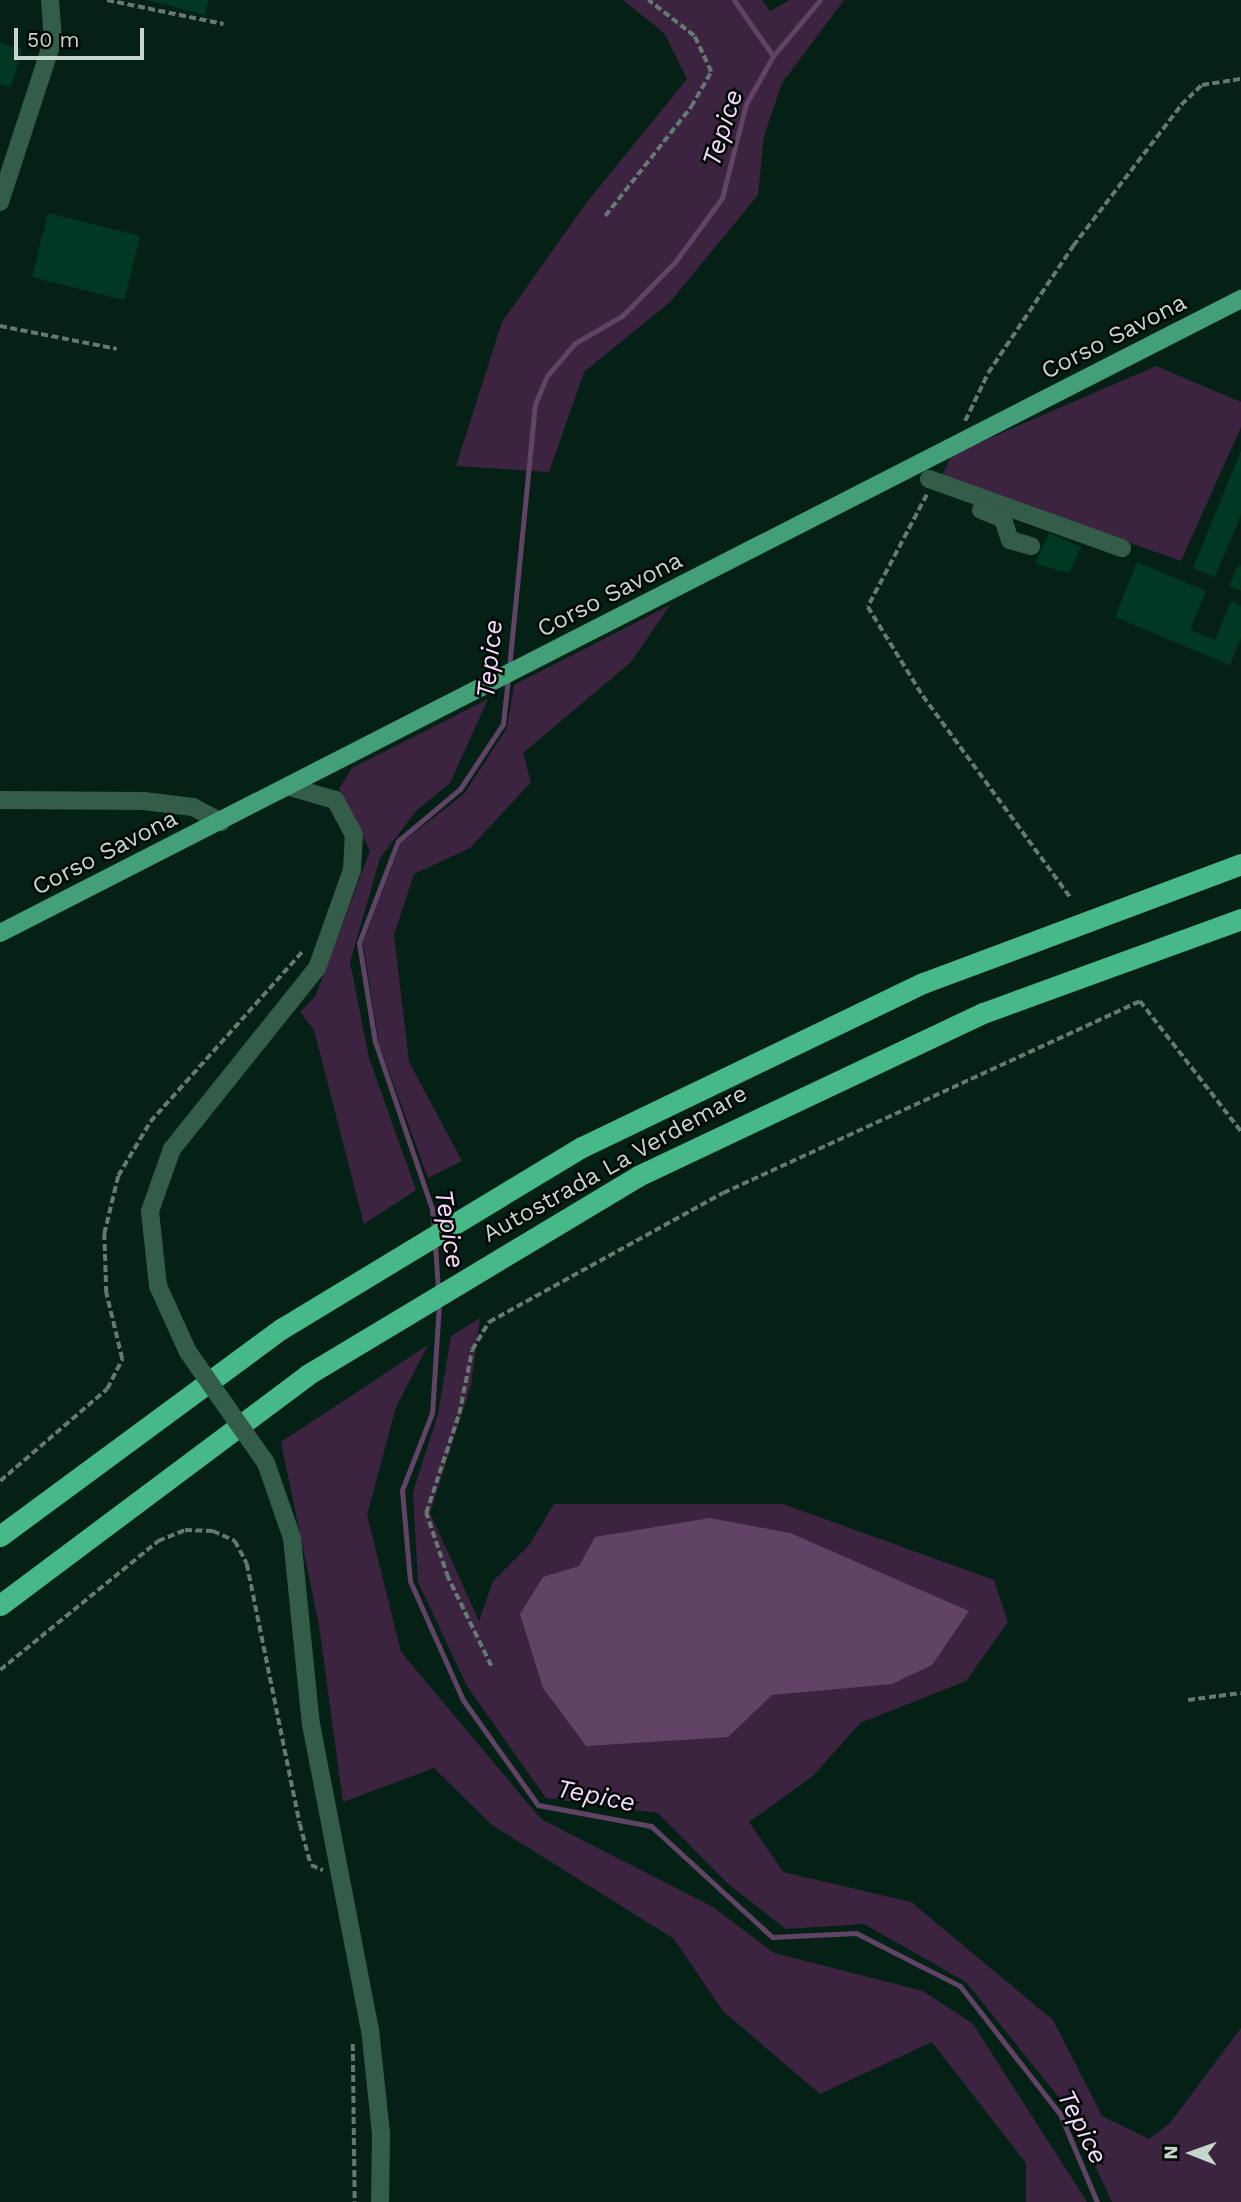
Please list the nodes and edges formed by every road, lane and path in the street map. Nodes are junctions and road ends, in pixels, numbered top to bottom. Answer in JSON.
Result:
{"nodes":[{"id":1,"x":50,"y":0,"type":"edge"},
{"id":2,"x":107,"y":0,"type":"edge"},
{"id":3,"x":648,"y":0,"type":"edge"},
{"id":4,"x":224,"y":24,"type":"dead end"},
{"id":5,"x":1241,"y":79,"type":"edge"},
{"id":6,"x":0,"y":202,"type":"edge"},
{"id":7,"x":605,"y":216,"type":"dead end"},
{"id":8,"x":1241,"y":299,"type":"edge"},
{"id":9,"x":0,"y":326,"type":"edge"},
{"id":10,"x":117,"y":349,"type":"dead end"},
{"id":11,"x":960,"y":443,"type":"junction"},
{"id":12,"x":928,"y":460,"type":"junction"},
{"id":13,"x":930,"y":484,"type":"junction"},
{"id":14,"x":1031,"y":547,"type":"dead end"},
{"id":15,"x":1122,"y":548,"type":"dead end"},
{"id":16,"x":290,"y":787,"type":"junction"},
{"id":17,"x":0,"y":800,"type":"edge"},
{"id":18,"x":220,"y":822,"type":"junction"},
{"id":19,"x":1241,"y":864,"type":"edge"},
{"id":20,"x":1070,"y":897,"type":"dead end"},
{"id":21,"x":1241,"y":919,"type":"edge"},
{"id":22,"x":0,"y":933,"type":"edge"},
{"id":23,"x":1241,"y":1132,"type":"edge"},
{"id":24,"x":0,"y":1536,"type":"edge"},
{"id":25,"x":0,"y":1605,"type":"edge"},
{"id":26,"x":491,"y":1666,"type":"dead end"},
{"id":27,"x":0,"y":1670,"type":"edge"},
{"id":28,"x":1241,"y":1693,"type":"edge"},
{"id":29,"x":1188,"y":1700,"type":"dead end"},
{"id":30,"x":338,"y":1877,"type":"junction"},
{"id":31,"x":352,"y":2034,"type":"dead end"},
{"id":32,"x":355,"y":2202,"type":"edge"},
{"id":33,"x":380,"y":2202,"type":"edge"}],
"edges":[{"from":1,"to":6,"type":"street"},
{"from":2,"to":4,"type":"path"},
{"from":3,"to":7,"type":"path"},
{"from":5,"to":11,"type":"path"},
{"from":8,"to":11,"type":"main road","name":"Corso Savona"},
{"from":9,"to":10,"type":"path"},
{"from":11,"to":12,"type":"main road","name":"Corso Savona"},
{"from":12,"to":13,"type":"street"},
{"from":12,"to":16,"type":"main road","name":"Corso Savona"},
{"from":13,"to":14,"type":"street"},
{"from":13,"to":15,"type":"street"},
{"from":13,"to":20,"type":"path"},
{"from":16,"to":18,"type":"main road","name":"Corso Savona"},
{"from":16,"to":30,"type":"street","bridge":true},
{"from":17,"to":18,"type":"street"},
{"from":18,"to":22,"type":"main road","name":"Corso Savona"},
{"from":19,"to":24,"type":"highway","name":"Autostrada La Verdemare"},
{"from":21,"to":25,"type":"highway","name":"Autostrada La Verdemare"},
{"from":23,"to":26,"type":"path"},
{"from":27,"to":30,"type":"path"},
{"from":28,"to":29,"type":"path"},
{"from":30,"to":33,"type":"street"},
{"from":31,"to":32,"type":"path"}]}
